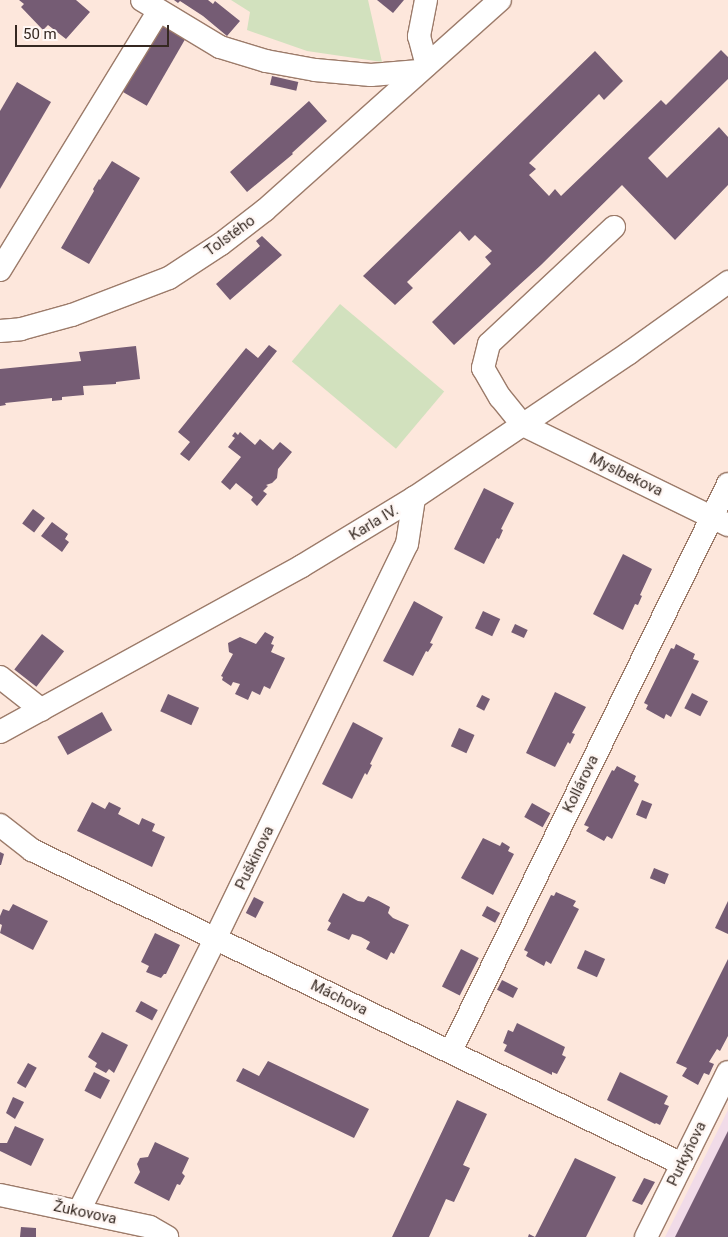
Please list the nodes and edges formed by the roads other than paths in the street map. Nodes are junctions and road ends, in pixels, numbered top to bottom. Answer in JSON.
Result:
{"nodes":[{"id":1,"x":426,"y":0,"type":"edge"},
{"id":2,"x":500,"y":0,"type":"edge"},
{"id":3,"x":150,"y":5,"type":"edge"},
{"id":4,"x":423,"y":68,"type":"junction"},
{"id":5,"x":614,"y":227,"type":"dead end"},
{"id":6,"x":0,"y":270,"type":"edge"},
{"id":7,"x":728,"y":282,"type":"edge"},
{"id":8,"x":0,"y":331,"type":"edge"},
{"id":9,"x":523,"y":425,"type":"junction"},
{"id":10,"x":728,"y":484,"type":"edge"},
{"id":11,"x":414,"y":498,"type":"junction"},
{"id":12,"x":720,"y":522,"type":"edge"},
{"id":13,"x":0,"y":677,"type":"edge"},
{"id":14,"x":42,"y":710,"type":"junction"},
{"id":15,"x":0,"y":732,"type":"edge"},
{"id":16,"x":0,"y":825,"type":"edge"},
{"id":17,"x":216,"y":939,"type":"junction"},
{"id":18,"x":451,"y":1051,"type":"junction"},
{"id":19,"x":728,"y":1072,"type":"edge"},
{"id":20,"x":682,"y":1164,"type":"junction"},
{"id":21,"x":0,"y":1195,"type":"edge"},
{"id":22,"x":78,"y":1212,"type":"junction"},
{"id":23,"x":106,"y":1227,"type":"edge"},
{"id":24,"x":167,"y":1237,"type":"edge"},
{"id":25,"x":646,"y":1237,"type":"edge"}],
"edges":[{"from":1,"to":4,"type":"street"},
{"from":2,"to":4,"type":"street","name":"Tolstého"},
{"from":3,"to":4,"type":"street"},
{"from":3,"to":6,"type":"street"},
{"from":4,"to":8,"type":"street","name":"Tolstého"},
{"from":5,"to":9,"type":"street"},
{"from":7,"to":9,"type":"street","name":"Karla IV."},
{"from":9,"to":11,"type":"street","name":"Karla IV."},
{"from":9,"to":12,"type":"street","name":"Myslbekova"},
{"from":10,"to":12,"type":"street","name":"Kollárova"},
{"from":11,"to":14,"type":"street","name":"Karla IV."},
{"from":11,"to":17,"type":"street","name":"Puškinova"},
{"from":12,"to":18,"type":"street","name":"Kollárova"},
{"from":13,"to":14,"type":"street"},
{"from":14,"to":15,"type":"street","name":"Karla IV."},
{"from":16,"to":17,"type":"street","name":"Máchova"},
{"from":17,"to":18,"type":"street","name":"Máchova"},
{"from":17,"to":22,"type":"street","name":"Puškinova"},
{"from":18,"to":20,"type":"street","name":"Máchova"},
{"from":19,"to":20,"type":"street","name":"Purkyňova"},
{"from":20,"to":25,"type":"street","name":"Purkyňova"},
{"from":21,"to":22,"type":"street","name":"Žukovova"},
{"from":22,"to":23,"type":"street","name":"Žukovova"},
{"from":23,"to":24,"type":"street","name":"Žukovova"}]}
